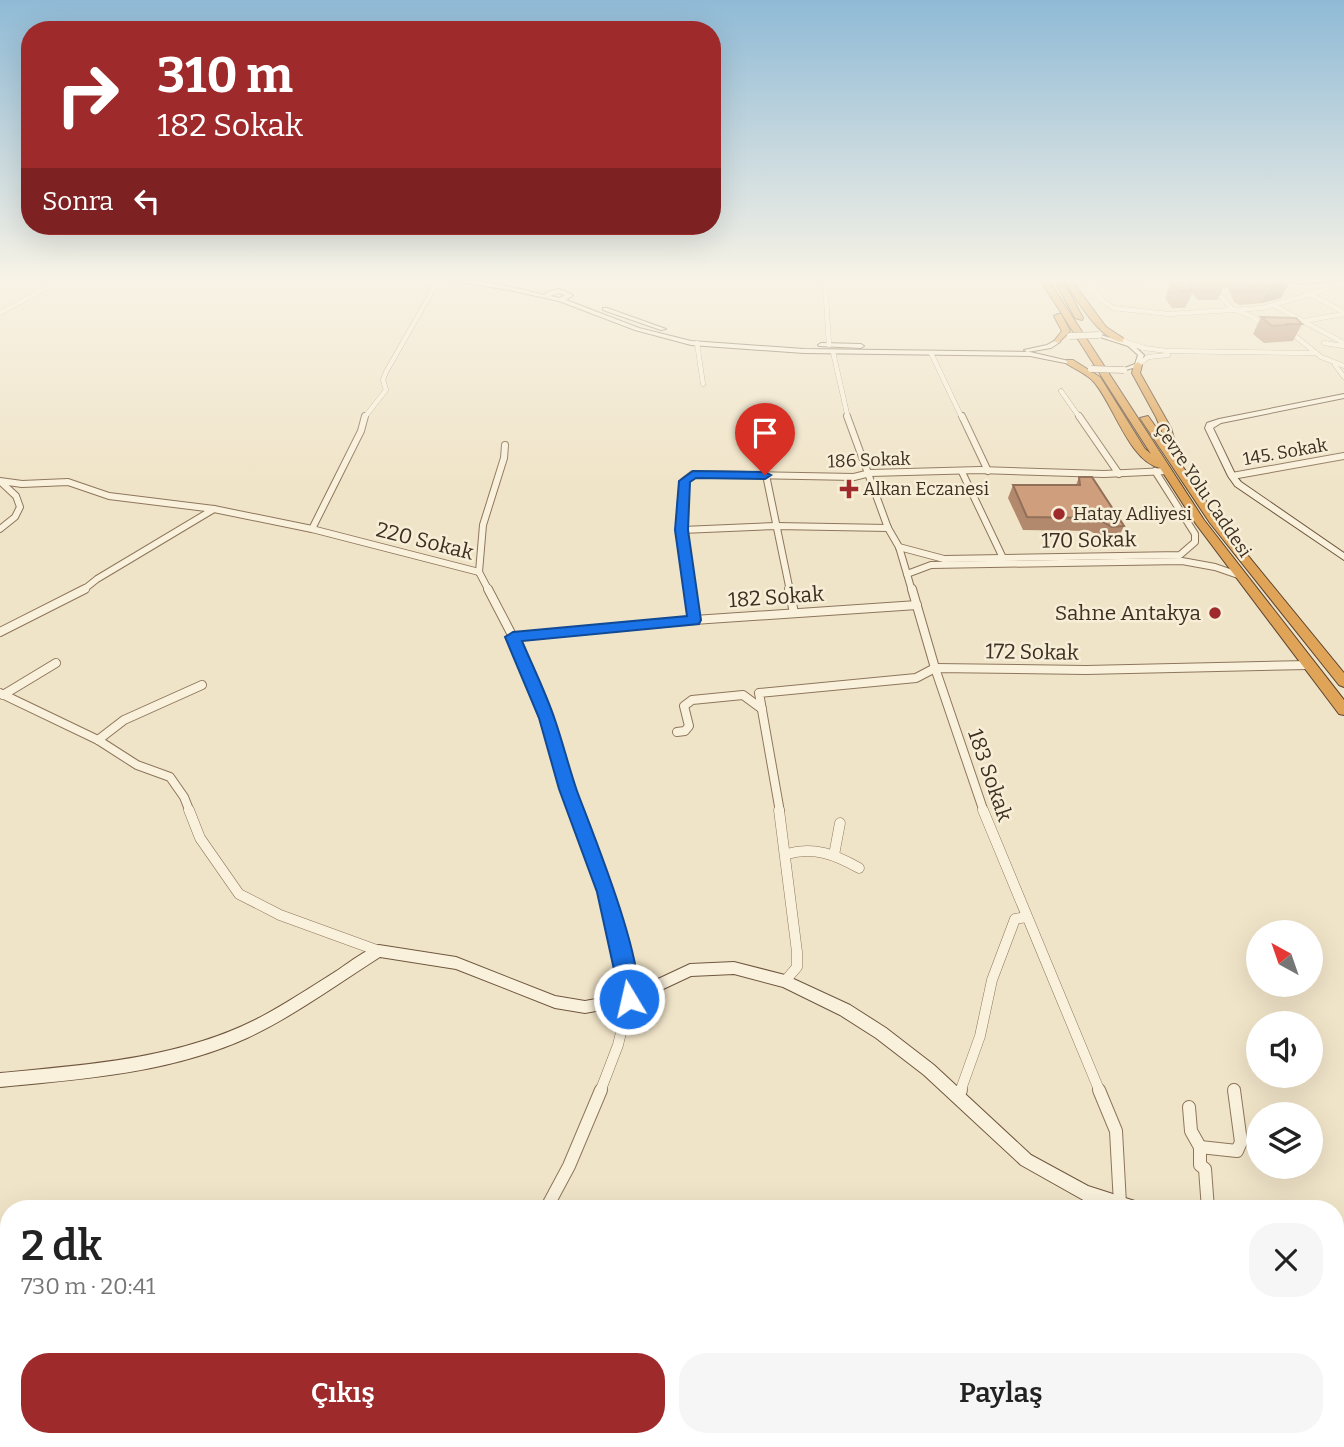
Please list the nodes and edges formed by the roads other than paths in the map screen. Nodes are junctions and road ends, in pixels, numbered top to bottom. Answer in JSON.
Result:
{"nodes":[{"id":1,"x":399,"y":349,"type":"edge"},
{"id":2,"x":698,"y":349,"type":"edge"},
{"id":3,"x":781,"y":349,"type":"edge"},
{"id":4,"x":966,"y":349,"type":"edge"},
{"id":5,"x":1036,"y":349,"type":"edge"},
{"id":6,"x":1057,"y":349,"type":"edge"},
{"id":7,"x":1089,"y":349,"type":"edge"},
{"id":8,"x":1096,"y":349,"type":"edge"},
{"id":9,"x":1132,"y":349,"type":"edge"},
{"id":10,"x":1148,"y":349,"type":"edge"},
{"id":11,"x":1296,"y":349,"type":"edge"},
{"id":12,"x":1311,"y":349,"type":"edge"},
{"id":13,"x":833,"y":352,"type":"junction"},
{"id":14,"x":1291,"y":352,"type":"junction"},
{"id":15,"x":1315,"y":353,"type":"junction"},
{"id":16,"x":931,"y":354,"type":"junction"},
{"id":17,"x":1321,"y":357,"type":"junction"},
{"id":18,"x":1070,"y":362,"type":"junction"},
{"id":19,"x":1138,"y":365,"type":"junction"},
{"id":20,"x":1335,"y":365,"type":"junction"},
{"id":21,"x":1344,"y":366,"type":"edge"},
{"id":22,"x":1344,"y":377,"type":"edge"},
{"id":23,"x":703,"y":384,"type":"dead end"},
{"id":24,"x":1060,"y":391,"type":"dead end"},
{"id":25,"x":1344,"y":396,"type":"edge"},
{"id":26,"x":505,"y":445,"type":"dead end"},
{"id":27,"x":1344,"y":456,"type":"edge"},
{"id":28,"x":1166,"y":469,"type":"junction"},
{"id":29,"x":988,"y":471,"type":"junction"},
{"id":30,"x":962,"y":472,"type":"junction"},
{"id":31,"x":870,"y":473,"type":"junction"},
{"id":32,"x":1119,"y":474,"type":"junction"},
{"id":33,"x":765,"y":475,"type":"junction"},
{"id":34,"x":1232,"y":476,"type":"junction"},
{"id":35,"x":0,"y":481,"type":"edge"},
{"id":36,"x":214,"y":509,"type":"junction"},
{"id":37,"x":776,"y":526,"type":"junction"},
{"id":38,"x":888,"y":527,"type":"junction"},
{"id":39,"x":0,"y":529,"type":"edge"},
{"id":40,"x":312,"y":529,"type":"junction"},
{"id":41,"x":682,"y":530,"type":"junction"},
{"id":42,"x":899,"y":547,"type":"junction"},
{"id":43,"x":1344,"y":557,"type":"edge"},
{"id":44,"x":1003,"y":558,"type":"junction"},
{"id":45,"x":479,"y":572,"type":"junction"},
{"id":46,"x":907,"y":574,"type":"junction"},
{"id":47,"x":1241,"y":576,"type":"junction"},
{"id":48,"x":917,"y":605,"type":"junction"},
{"id":49,"x":794,"y":613,"type":"junction"},
{"id":50,"x":694,"y":620,"type":"junction"},
{"id":51,"x":0,"y":632,"type":"edge"},
{"id":52,"x":513,"y":637,"type":"junction"},
{"id":53,"x":57,"y":663,"type":"dead end"},
{"id":54,"x":1308,"y":665,"type":"junction"},
{"id":55,"x":935,"y":668,"type":"junction"},
{"id":56,"x":1344,"y":682,"type":"edge"},
{"id":57,"x":201,"y":685,"type":"dead end"},
{"id":58,"x":2,"y":694,"type":"edge"},
{"id":59,"x":762,"y":709,"type":"junction"},
{"id":60,"x":1344,"y":710,"type":"edge"},
{"id":61,"x":677,"y":732,"type":"dead end"},
{"id":62,"x":98,"y":740,"type":"junction"},
{"id":63,"x":840,"y":822,"type":"dead end"},
{"id":64,"x":787,"y":854,"type":"junction"},
{"id":65,"x":834,"y":855,"type":"junction"},
{"id":66,"x":859,"y":868,"type":"dead end"},
{"id":67,"x":1026,"y":917,"type":"junction"},
{"id":68,"x":379,"y":951,"type":"junction"},
{"id":69,"x":785,"y":981,"type":"junction"},
{"id":70,"x":629,"y":999,"type":"junction"},
{"id":71,"x":0,"y":1080,"type":"edge"},
{"id":72,"x":1234,"y":1090,"type":"dead end"},
{"id":73,"x":958,"y":1097,"type":"junction"},
{"id":74,"x":1189,"y":1107,"type":"dead end"},
{"id":75,"x":1200,"y":1147,"type":"junction"},
{"id":76,"x":551,"y":1200,"type":"edge"},
{"id":77,"x":1108,"y":1200,"type":"edge"},
{"id":78,"x":1120,"y":1200,"type":"edge"},
{"id":79,"x":1207,"y":1200,"type":"edge"}],
"edges":[{"from":1,"to":40,"type":"street"},
{"from":2,"to":23,"type":"street"},
{"from":3,"to":13,"type":"street"},
{"from":4,"to":5,"type":"street"},
{"from":6,"to":18,"type":"street"},
{"from":7,"to":28,"type":"highway","name":"Çevre Yolu Caddesi"},
{"from":8,"to":28,"type":"highway","name":"Çevre Yolu Caddesi"},
{"from":9,"to":19,"type":"street"},
{"from":10,"to":14,"type":"street"},
{"from":11,"to":14,"type":"street"},
{"from":12,"to":15,"type":"street"},
{"from":13,"to":16,"type":"street"},
{"from":13,"to":31,"type":"street","name":"183 Sokak"},
{"from":14,"to":15,"type":"street"},
{"from":15,"to":17,"type":"street"},
{"from":16,"to":18,"type":"street"},
{"from":16,"to":29,"type":"street"},
{"from":17,"to":19,"type":"street"},
{"from":17,"to":20,"type":"street"},
{"from":18,"to":19,"type":"street","bridge":true},
{"from":18,"to":28,"type":"highway"},
{"from":19,"to":28,"type":"highway"},
{"from":20,"to":21,"type":"street"},
{"from":20,"to":22,"type":"street"},
{"from":24,"to":32,"type":"street"},
{"from":25,"to":34,"type":"street"},
{"from":26,"to":45,"type":"street"},
{"from":27,"to":34,"type":"street","name":"145. Sokak"},
{"from":28,"to":32,"type":"street","name":"186 Sokak"},
{"from":28,"to":44,"type":"street","name":"170 Sokak"},
{"from":28,"to":47,"type":"highway","name":"Çevre Yolu Caddesi"},
{"from":28,"to":56,"type":"highway","name":"Çevre Yolu Caddesi"},
{"from":29,"to":30,"type":"street","name":"186 Sokak"},
{"from":29,"to":32,"type":"street","name":"186 Sokak"},
{"from":30,"to":31,"type":"street","name":"186 Sokak"},
{"from":30,"to":44,"type":"street"},
{"from":31,"to":33,"type":"street","name":"186 Sokak"},
{"from":31,"to":38,"type":"street","name":"183 Sokak"},
{"from":33,"to":37,"type":"street"},
{"from":33,"to":41,"type":"street","name":"186 Sokak"},
{"from":34,"to":43,"type":"street"},
{"from":35,"to":36,"type":"street","name":"220 Sokak"},
{"from":35,"to":39,"type":"street"},
{"from":36,"to":40,"type":"street","name":"220 Sokak"},
{"from":36,"to":51,"type":"street"},
{"from":37,"to":38,"type":"street"},
{"from":37,"to":41,"type":"street"},
{"from":37,"to":49,"type":"street"},
{"from":38,"to":42,"type":"street","name":"183 Sokak"},
{"from":40,"to":45,"type":"street","name":"220 Sokak"},
{"from":41,"to":50,"type":"street","name":"186 Sokak"},
{"from":42,"to":44,"type":"street","name":"170 Sokak"},
{"from":42,"to":46,"type":"street","name":"183 Sokak"},
{"from":45,"to":52,"type":"street","name":"220 Sokak"},
{"from":46,"to":47,"type":"street","name":"170 Sokak"},
{"from":46,"to":48,"type":"street","name":"183 Sokak"},
{"from":47,"to":54,"type":"highway","name":"Çevre Yolu Caddesi"},
{"from":48,"to":49,"type":"street","name":"182 Sokak"},
{"from":48,"to":55,"type":"street","name":"183 Sokak"},
{"from":49,"to":50,"type":"street","name":"182 Sokak"},
{"from":50,"to":52,"type":"street","name":"182 Sokak"},
{"from":52,"to":70,"type":"street","name":"220 Sokak"},
{"from":53,"to":58,"type":"street"},
{"from":54,"to":55,"type":"street","name":"172 Sokak"},
{"from":54,"to":60,"type":"highway","name":"Çevre Yolu Caddesi"},
{"from":55,"to":59,"type":"street","name":"172 Sokak"},
{"from":55,"to":67,"type":"street","name":"183 Sokak"},
{"from":57,"to":62,"type":"street"},
{"from":58,"to":62,"type":"street"},
{"from":59,"to":61,"type":"street"},
{"from":59,"to":64,"type":"street"},
{"from":62,"to":68,"type":"street"},
{"from":63,"to":65,"type":"street"},
{"from":64,"to":65,"type":"street"},
{"from":64,"to":69,"type":"street"},
{"from":65,"to":66,"type":"street"},
{"from":67,"to":73,"type":"street"},
{"from":67,"to":78,"type":"street","name":"183 Sokak"},
{"from":68,"to":70,"type":"street"},
{"from":68,"to":71,"type":"street"},
{"from":69,"to":70,"type":"street"},
{"from":69,"to":73,"type":"street"},
{"from":70,"to":76,"type":"street"},
{"from":72,"to":75,"type":"street"},
{"from":73,"to":77,"type":"street"},
{"from":74,"to":75,"type":"street"},
{"from":75,"to":79,"type":"street"}]}
